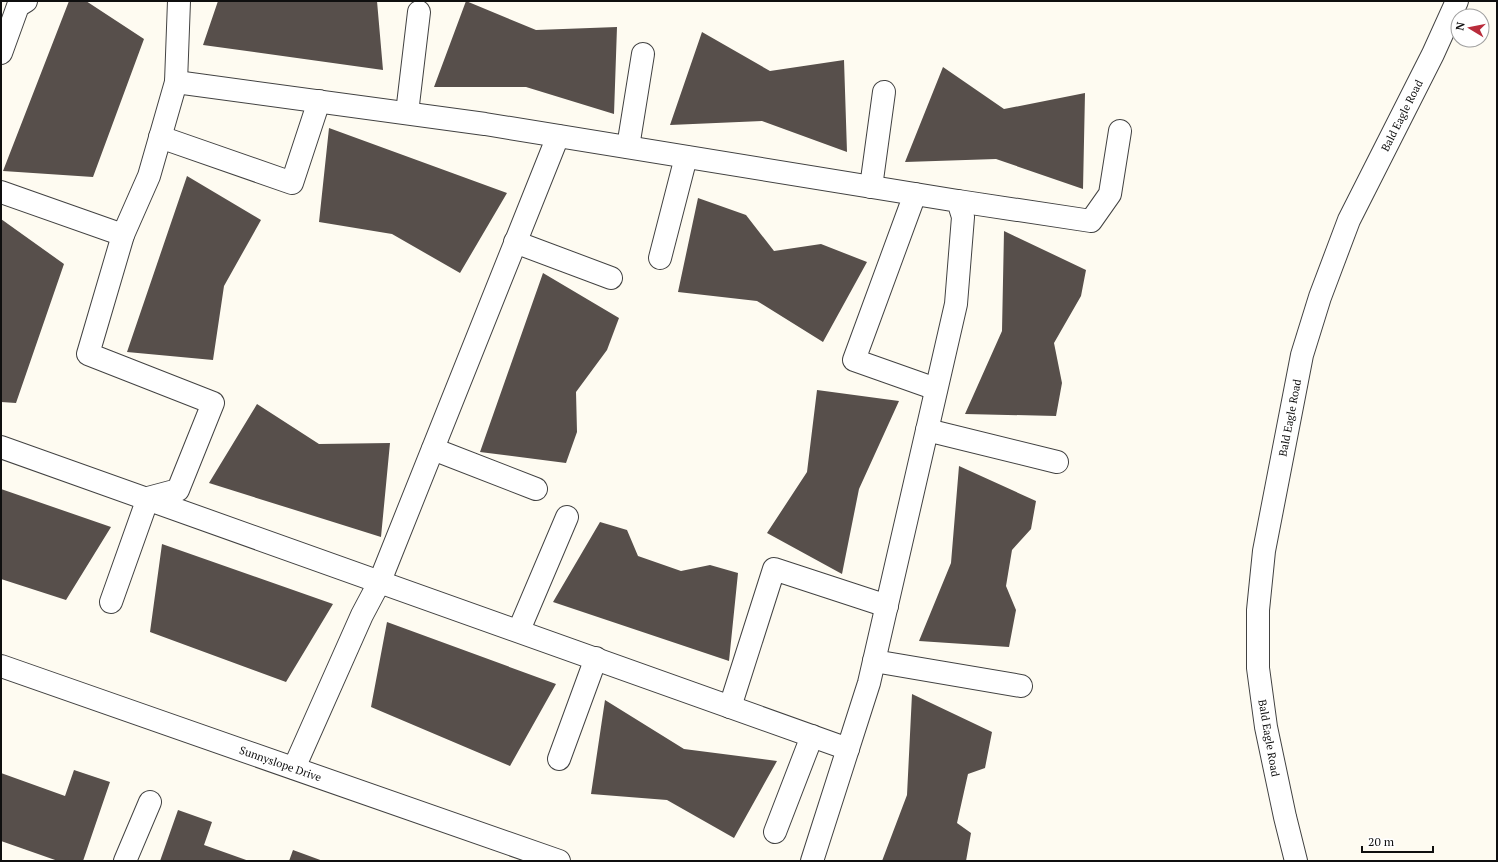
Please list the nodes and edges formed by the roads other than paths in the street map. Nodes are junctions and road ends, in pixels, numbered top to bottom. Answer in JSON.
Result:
{"nodes":[{"id":1,"x":26,"y":1,"type":"edge"},
{"id":2,"x":179,"y":1,"type":"edge"},
{"id":3,"x":1456,"y":1,"type":"edge"},
{"id":4,"x":419,"y":12,"type":"dead end"},
{"id":5,"x":3,"y":41,"type":"edge"},
{"id":6,"x":643,"y":54,"type":"dead end"},
{"id":7,"x":176,"y":82,"type":"junction"},
{"id":8,"x":884,"y":92,"type":"dead end"},
{"id":9,"x":319,"y":101,"type":"junction"},
{"id":10,"x":407,"y":113,"type":"junction"},
{"id":11,"x":1120,"y":131,"type":"dead end"},
{"id":12,"x":558,"y":136,"type":"junction"},
{"id":13,"x":160,"y":137,"type":"junction"},
{"id":14,"x":628,"y":147,"type":"junction"},
{"id":15,"x":686,"y":157,"type":"junction"},
{"id":16,"x":871,"y":187,"type":"junction"},
{"id":17,"x":1,"y":192,"type":"edge"},
{"id":18,"x":915,"y":194,"type":"junction"},
{"id":19,"x":958,"y":202,"type":"junction"},
{"id":20,"x":123,"y":235,"type":"junction"},
{"id":21,"x":516,"y":242,"type":"junction"},
{"id":22,"x":660,"y":258,"type":"dead end"},
{"id":23,"x":611,"y":278,"type":"dead end"},
{"id":24,"x":936,"y":389,"type":"junction"},
{"id":25,"x":927,"y":430,"type":"junction"},
{"id":26,"x":1,"y":447,"type":"edge"},
{"id":27,"x":433,"y":449,"type":"junction"},
{"id":28,"x":1057,"y":462,"type":"dead end"},
{"id":29,"x":536,"y":489,"type":"dead end"},
{"id":30,"x":148,"y":498,"type":"junction"},
{"id":31,"x":567,"y":517,"type":"dead end"},
{"id":32,"x":380,"y":581,"type":"junction"},
{"id":33,"x":111,"y":602,"type":"dead end"},
{"id":34,"x":887,"y":606,"type":"junction"},
{"id":35,"x":519,"y":630,"type":"junction"},
{"id":36,"x":596,"y":658,"type":"junction"},
{"id":37,"x":874,"y":661,"type":"junction"},
{"id":38,"x":1,"y":666,"type":"edge"},
{"id":39,"x":1021,"y":686,"type":"dead end"},
{"id":40,"x":730,"y":706,"type":"junction"},
{"id":41,"x":812,"y":736,"type":"junction"},
{"id":42,"x":848,"y":749,"type":"junction"},
{"id":43,"x":559,"y":759,"type":"dead end"},
{"id":44,"x":294,"y":768,"type":"junction"},
{"id":45,"x":150,"y":802,"type":"dead end"},
{"id":46,"x":775,"y":832,"type":"dead end"},
{"id":47,"x":125,"y":861,"type":"edge"},
{"id":48,"x":559,"y":861,"type":"edge"},
{"id":49,"x":812,"y":861,"type":"edge"},
{"id":50,"x":1296,"y":861,"type":"edge"}],
"edges":[{"from":1,"to":5,"type":"street"},
{"from":2,"to":7,"type":"street"},
{"from":3,"to":50,"type":"street","name":"Bald Eagle Road"},
{"from":4,"to":10,"type":"street"},
{"from":6,"to":14,"type":"street"},
{"from":7,"to":9,"type":"street"},
{"from":7,"to":13,"type":"street"},
{"from":8,"to":16,"type":"street"},
{"from":9,"to":10,"type":"street"},
{"from":9,"to":13,"type":"street"},
{"from":10,"to":12,"type":"street"},
{"from":11,"to":19,"type":"street"},
{"from":12,"to":14,"type":"street"},
{"from":12,"to":21,"type":"street"},
{"from":13,"to":20,"type":"street"},
{"from":14,"to":15,"type":"street"},
{"from":15,"to":16,"type":"street"},
{"from":15,"to":22,"type":"street"},
{"from":16,"to":18,"type":"street"},
{"from":17,"to":20,"type":"street"},
{"from":18,"to":19,"type":"street"},
{"from":18,"to":24,"type":"street"},
{"from":19,"to":24,"type":"street"},
{"from":20,"to":30,"type":"street"},
{"from":21,"to":23,"type":"street"},
{"from":21,"to":27,"type":"street"},
{"from":24,"to":25,"type":"street"},
{"from":25,"to":28,"type":"street"},
{"from":25,"to":34,"type":"street"},
{"from":26,"to":30,"type":"street"},
{"from":27,"to":29,"type":"street"},
{"from":27,"to":32,"type":"street"},
{"from":30,"to":32,"type":"street"},
{"from":30,"to":33,"type":"street"},
{"from":31,"to":35,"type":"street"},
{"from":32,"to":35,"type":"street"},
{"from":32,"to":44,"type":"street"},
{"from":34,"to":37,"type":"street"},
{"from":34,"to":40,"type":"street"},
{"from":35,"to":36,"type":"street"},
{"from":36,"to":40,"type":"street"},
{"from":36,"to":43,"type":"street"},
{"from":37,"to":39,"type":"street"},
{"from":37,"to":42,"type":"street"},
{"from":38,"to":44,"type":"street","name":"Sunnyslope Drive"},
{"from":40,"to":41,"type":"street"},
{"from":41,"to":42,"type":"street"},
{"from":41,"to":46,"type":"street"},
{"from":42,"to":49,"type":"street"},
{"from":44,"to":48,"type":"street","name":"Sunnyslope Drive"},
{"from":45,"to":47,"type":"street"}]}
